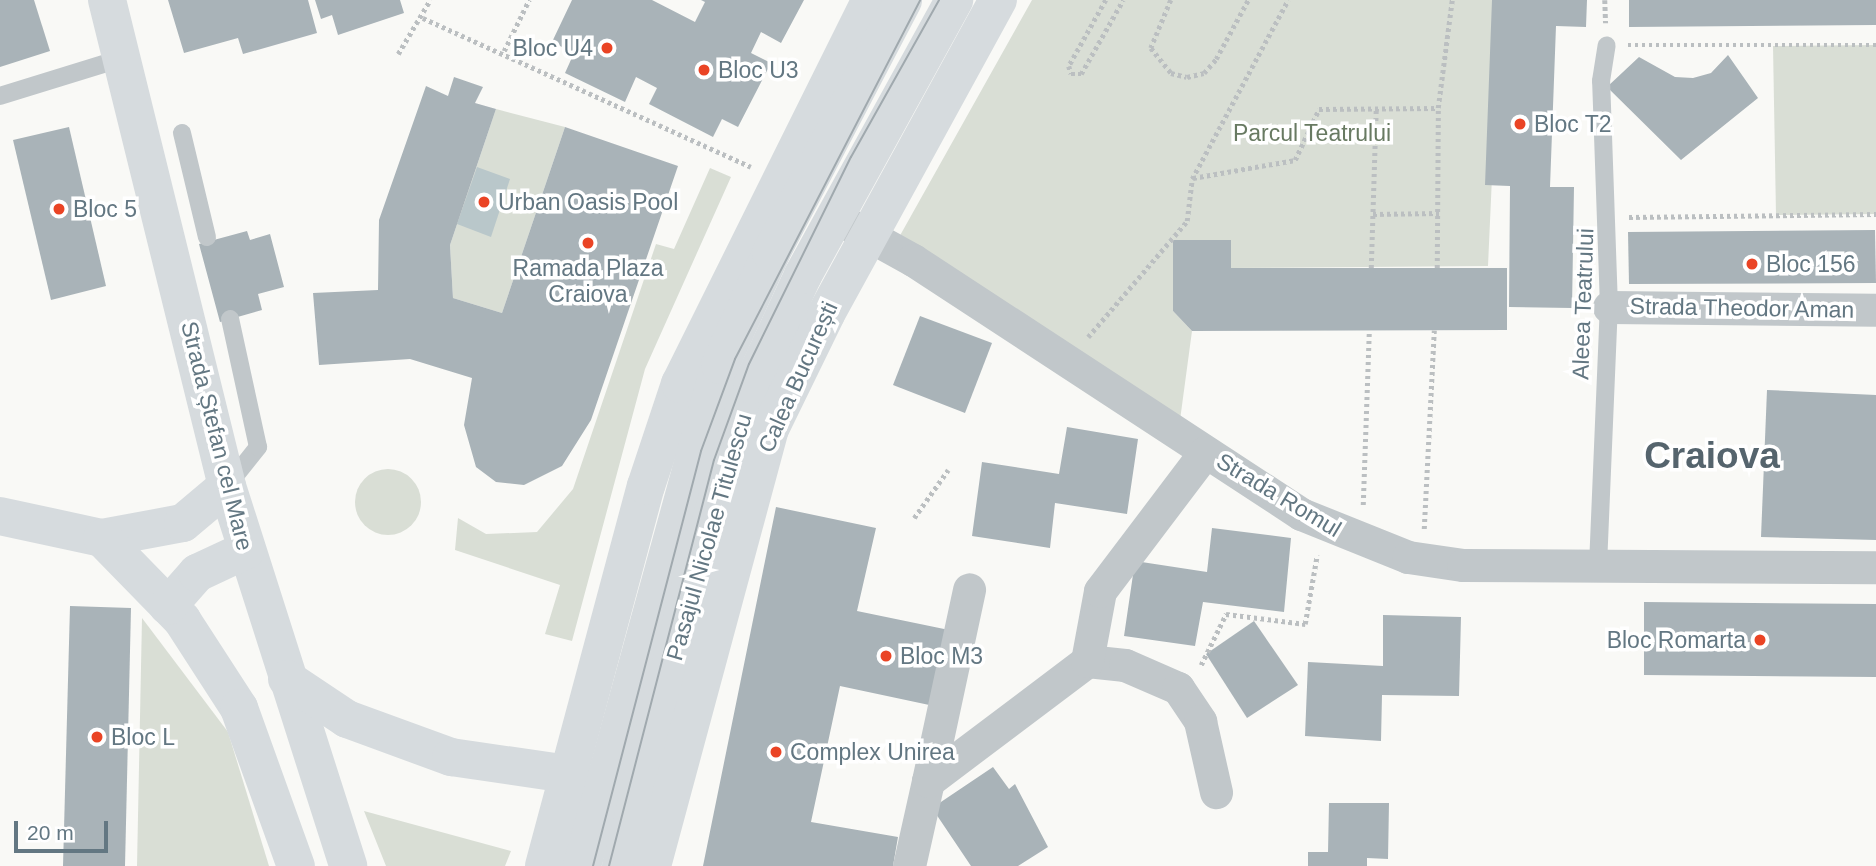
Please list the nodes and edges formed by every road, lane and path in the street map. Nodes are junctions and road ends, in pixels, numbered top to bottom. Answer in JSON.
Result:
{"nodes":[{"id":1,"x":107,"y":0,"type":"edge"},
{"id":2,"x":430,"y":0,"type":"edge"},
{"id":3,"x":529,"y":0,"type":"edge"},
{"id":4,"x":871,"y":0,"type":"edge"},
{"id":5,"x":904,"y":0,"type":"edge"},
{"id":6,"x":954,"y":0,"type":"edge"},
{"id":7,"x":998,"y":0,"type":"edge"},
{"id":8,"x":1106,"y":0,"type":"edge"},
{"id":9,"x":1123,"y":0,"type":"edge"},
{"id":10,"x":1171,"y":0,"type":"edge"},
{"id":11,"x":1248,"y":0,"type":"edge"},
{"id":12,"x":1288,"y":0,"type":"edge"},
{"id":13,"x":1452,"y":0,"type":"edge"},
{"id":14,"x":423,"y":18,"type":"junction"},
{"id":15,"x":1607,"y":45,"type":"joint"},
{"id":16,"x":1876,"y":46,"type":"edge"},
{"id":17,"x":504,"y":51,"type":"junction"},
{"id":18,"x":398,"y":54,"type":"dead end"},
{"id":19,"x":122,"y":58,"type":"junction"},
{"id":20,"x":0,"y":96,"type":"edge"},
{"id":21,"x":1376,"y":108,"type":"junction"},
{"id":22,"x":1438,"y":108,"type":"junction"},
{"id":23,"x":181,"y":133,"type":"dead end"},
{"id":24,"x":1192,"y":178,"type":"junction"},
{"id":25,"x":777,"y":180,"type":"junction"},
{"id":26,"x":1439,"y":213,"type":"junction"},
{"id":27,"x":1373,"y":214,"type":"junction"},
{"id":28,"x":1876,"y":214,"type":"edge"},
{"id":29,"x":1610,"y":217,"type":"junction"},
{"id":30,"x":207,"y":237,"type":"dead end"},
{"id":31,"x":867,"y":237,"type":"junction"},
{"id":32,"x":1371,"y":268,"type":"dead end"},
{"id":33,"x":1437,"y":268,"type":"dead end"},
{"id":34,"x":1609,"y":307,"type":"junction"},
{"id":35,"x":1876,"y":310,"type":"edge"},
{"id":36,"x":230,"y":319,"type":"dead end"},
{"id":37,"x":1434,"y":330,"type":"dead end"},
{"id":38,"x":1369,"y":331,"type":"dead end"},
{"id":39,"x":1066,"y":363,"type":"junction"},
{"id":40,"x":1205,"y":452,"type":"junction"},
{"id":41,"x":948,"y":470,"type":"dead end"},
{"id":42,"x":228,"y":486,"type":"junction"},
{"id":43,"x":0,"y":516,"type":"edge"},
{"id":44,"x":914,"y":518,"type":"dead end"},
{"id":45,"x":1322,"y":524,"type":"junction"},
{"id":46,"x":102,"y":538,"type":"junction"},
{"id":47,"x":1362,"y":542,"type":"junction"},
{"id":48,"x":246,"y":550,"type":"junction"},
{"id":49,"x":1423,"y":559,"type":"junction"},
{"id":50,"x":1598,"y":566,"type":"junction"},
{"id":51,"x":1876,"y":567,"type":"edge"},
{"id":52,"x":969,"y":589,"type":"dead end"},
{"id":53,"x":167,"y":606,"type":"junction"},
{"id":54,"x":1087,"y":661,"type":"junction"},
{"id":55,"x":287,"y":679,"type":"junction"},
{"id":56,"x":1178,"y":688,"type":"junction"},
{"id":57,"x":574,"y":775,"type":"junction"},
{"id":58,"x":928,"y":781,"type":"junction"},
{"id":59,"x":1216,"y":792,"type":"dead end"},
{"id":60,"x":296,"y":866,"type":"edge"},
{"id":61,"x":348,"y":866,"type":"edge"},
{"id":62,"x":544,"y":866,"type":"edge"},
{"id":63,"x":582,"y":866,"type":"edge"},
{"id":64,"x":621,"y":866,"type":"edge"},
{"id":65,"x":652,"y":866,"type":"edge"},
{"id":66,"x":909,"y":866,"type":"edge"}],
"edges":[{"from":1,"to":19,"type":"main road","name":"Strada Ștefan cel Mare"},
{"from":2,"to":14,"type":"path"},
{"from":3,"to":17,"type":"path"},
{"from":4,"to":25,"type":"main road"},
{"from":5,"to":63,"type":"main road","name":"Pasajul Nicolae Titulescu"},
{"from":6,"to":64,"type":"main road","name":"Pasajul Nicolae Titulescu"},
{"from":7,"to":31,"type":"main road","name":"Calea București"},
{"from":8,"to":9,"type":"path"},
{"from":10,"to":11,"type":"path"},
{"from":12,"to":24,"type":"path"},
{"from":13,"to":22,"type":"path"},
{"from":14,"to":17,"type":"path"},
{"from":14,"to":18,"type":"path"},
{"from":15,"to":16,"type":"path"},
{"from":15,"to":29,"type":"lane","name":"Aleea Teatrului"},
{"from":17,"to":25,"type":"path"},
{"from":19,"to":20,"type":"lane"},
{"from":19,"to":42,"type":"main road","name":"Strada Ștefan cel Mare"},
{"from":21,"to":22,"type":"path"},
{"from":21,"to":24,"type":"path"},
{"from":21,"to":27,"type":"path"},
{"from":22,"to":26,"type":"path"},
{"from":23,"to":30,"type":"lane"},
{"from":24,"to":39,"type":"path"},
{"from":25,"to":31,"type":"street","name":"Strada Romul"},
{"from":25,"to":57,"type":"main road"},
{"from":26,"to":27,"type":"path"},
{"from":26,"to":33,"type":"path"},
{"from":27,"to":32,"type":"path"},
{"from":28,"to":29,"type":"path"},
{"from":29,"to":34,"type":"lane","name":"Aleea Teatrului"},
{"from":31,"to":39,"type":"street","name":"Strada Romul"},
{"from":31,"to":65,"type":"main road","name":"Calea București"},
{"from":34,"to":35,"type":"street","name":"Strada Theodor Aman"},
{"from":34,"to":50,"type":"lane","name":"Aleea Teatrului"},
{"from":36,"to":42,"type":"lane"},
{"from":37,"to":49,"type":"path"},
{"from":38,"to":47,"type":"path"},
{"from":39,"to":40,"type":"street","name":"Strada Romul"},
{"from":40,"to":45,"type":"street","name":"Strada Romul"},
{"from":40,"to":54,"type":"street"},
{"from":41,"to":44,"type":"path"},
{"from":42,"to":46,"type":"main road"},
{"from":42,"to":48,"type":"main road","name":"Strada Ștefan cel Mare"},
{"from":43,"to":46,"type":"main road"},
{"from":45,"to":47,"type":"street","name":"Strada Romul"},
{"from":45,"to":56,"type":"path"},
{"from":46,"to":53,"type":"main road"},
{"from":47,"to":49,"type":"street","name":"Strada Romul"},
{"from":48,"to":53,"type":"main road"},
{"from":48,"to":55,"type":"main road","name":"Strada Ștefan cel Mare"},
{"from":49,"to":50,"type":"street","name":"Strada Romul"},
{"from":50,"to":51,"type":"street","name":"Strada Romul"},
{"from":52,"to":58,"type":"street"},
{"from":53,"to":60,"type":"main road"},
{"from":54,"to":56,"type":"street"},
{"from":54,"to":58,"type":"street"},
{"from":55,"to":57,"type":"main road"},
{"from":55,"to":61,"type":"main road","name":"Strada Ștefan cel Mare"},
{"from":56,"to":59,"type":"street"},
{"from":57,"to":62,"type":"main road"},
{"from":58,"to":66,"type":"street"}]}
